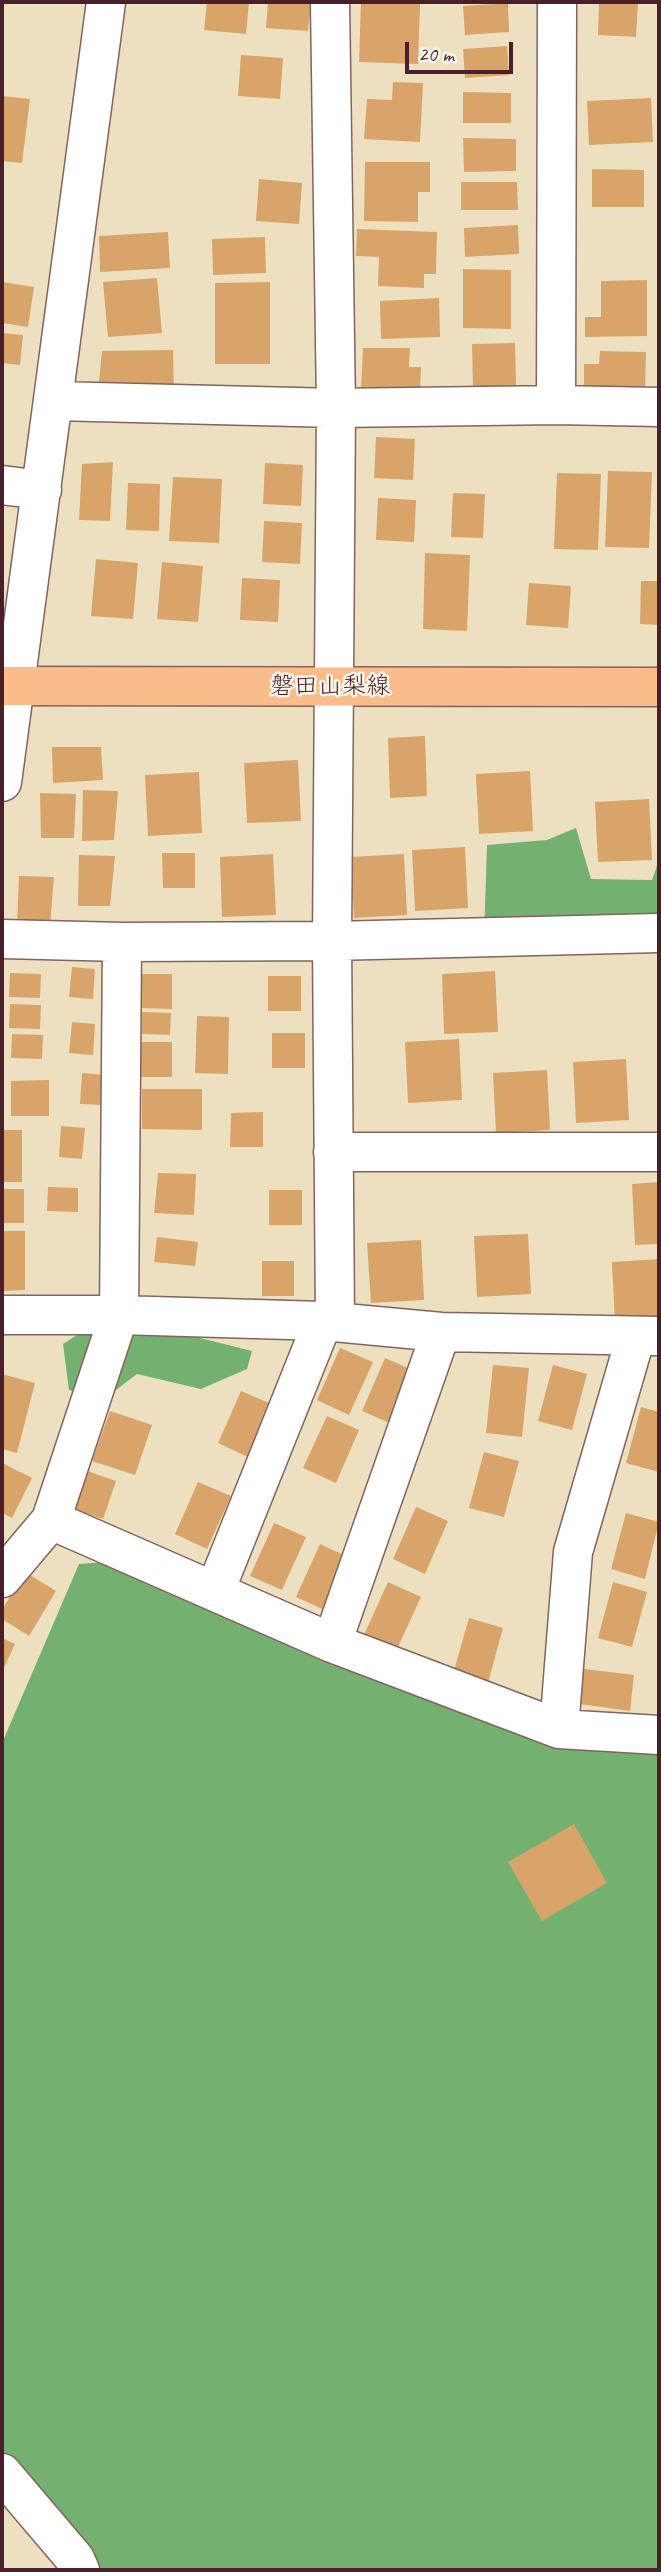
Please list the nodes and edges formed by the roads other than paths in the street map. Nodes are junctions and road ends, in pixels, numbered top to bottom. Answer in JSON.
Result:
{"nodes":[{"id":1,"x":106,"y":2,"type":"edge"},
{"id":2,"x":330,"y":2,"type":"edge"},
{"id":3,"x":557,"y":2,"type":"edge"},
{"id":4,"x":54,"y":401,"type":"junction"},
{"id":5,"x":556,"y":405,"type":"junction"},
{"id":6,"x":659,"y":407,"type":"edge"},
{"id":7,"x":336,"y":408,"type":"junction"},
{"id":8,"x":2,"y":485,"type":"edge"},
{"id":9,"x":42,"y":490,"type":"junction"},
{"id":10,"x":8,"y":686,"type":"edge"},
{"id":11,"x":335,"y":687,"type":"junction"},
{"id":12,"x":659,"y":687,"type":"edge"},
{"id":13,"x":2,"y":782,"type":"edge"},
{"id":14,"x":659,"y":933,"type":"edge"},
{"id":15,"x":2,"y":939,"type":"edge"},
{"id":16,"x":332,"y":941,"type":"junction"},
{"id":17,"x":122,"y":942,"type":"junction"},
{"id":18,"x":333,"y":1152,"type":"junction"},
{"id":19,"x":659,"y":1152,"type":"edge"},
{"id":20,"x":2,"y":1315,"type":"edge"},
{"id":21,"x":119,"y":1315,"type":"junction"},
{"id":22,"x":329,"y":1321,"type":"junction"},
{"id":23,"x":441,"y":1332,"type":"junction"},
{"id":24,"x":648,"y":1336,"type":"edge"},
{"id":25,"x":51,"y":1520,"type":"junction"},
{"id":26,"x":2,"y":1578,"type":"edge"},
{"id":27,"x":215,"y":1591,"type":"junction"},
{"id":28,"x":332,"y":1643,"type":"junction"},
{"id":29,"x":559,"y":1729,"type":"junction"},
{"id":30,"x":659,"y":1735,"type":"edge"},
{"id":31,"x":2,"y":2473,"type":"edge"},
{"id":32,"x":80,"y":2570,"type":"edge"}],
"edges":[{"from":1,"to":4,"type":"street"},
{"from":2,"to":7,"type":"street"},
{"from":3,"to":5,"type":"street"},
{"from":4,"to":7,"type":"street"},
{"from":4,"to":9,"type":"street"},
{"from":5,"to":6,"type":"street"},
{"from":5,"to":7,"type":"street"},
{"from":7,"to":11,"type":"street"},
{"from":8,"to":9,"type":"street"},
{"from":9,"to":10,"type":"street"},
{"from":10,"to":11,"type":"main road","name":"磐田山梨線"},
{"from":10,"to":13,"type":"street"},
{"from":11,"to":12,"type":"main road","name":"磐田山梨線"},
{"from":11,"to":16,"type":"street"},
{"from":14,"to":16,"type":"street"},
{"from":15,"to":17,"type":"street"},
{"from":16,"to":17,"type":"street"},
{"from":16,"to":18,"type":"street"},
{"from":17,"to":21,"type":"street"},
{"from":18,"to":19,"type":"street"},
{"from":18,"to":22,"type":"street"},
{"from":20,"to":21,"type":"street"},
{"from":21,"to":22,"type":"street"},
{"from":21,"to":25,"type":"street"},
{"from":22,"to":23,"type":"street"},
{"from":22,"to":27,"type":"street"},
{"from":23,"to":24,"type":"street"},
{"from":23,"to":28,"type":"street"},
{"from":24,"to":29,"type":"street"},
{"from":25,"to":26,"type":"street"},
{"from":25,"to":27,"type":"street"},
{"from":27,"to":28,"type":"street"},
{"from":28,"to":29,"type":"street"},
{"from":29,"to":30,"type":"street"},
{"from":31,"to":32,"type":"street"}]}
